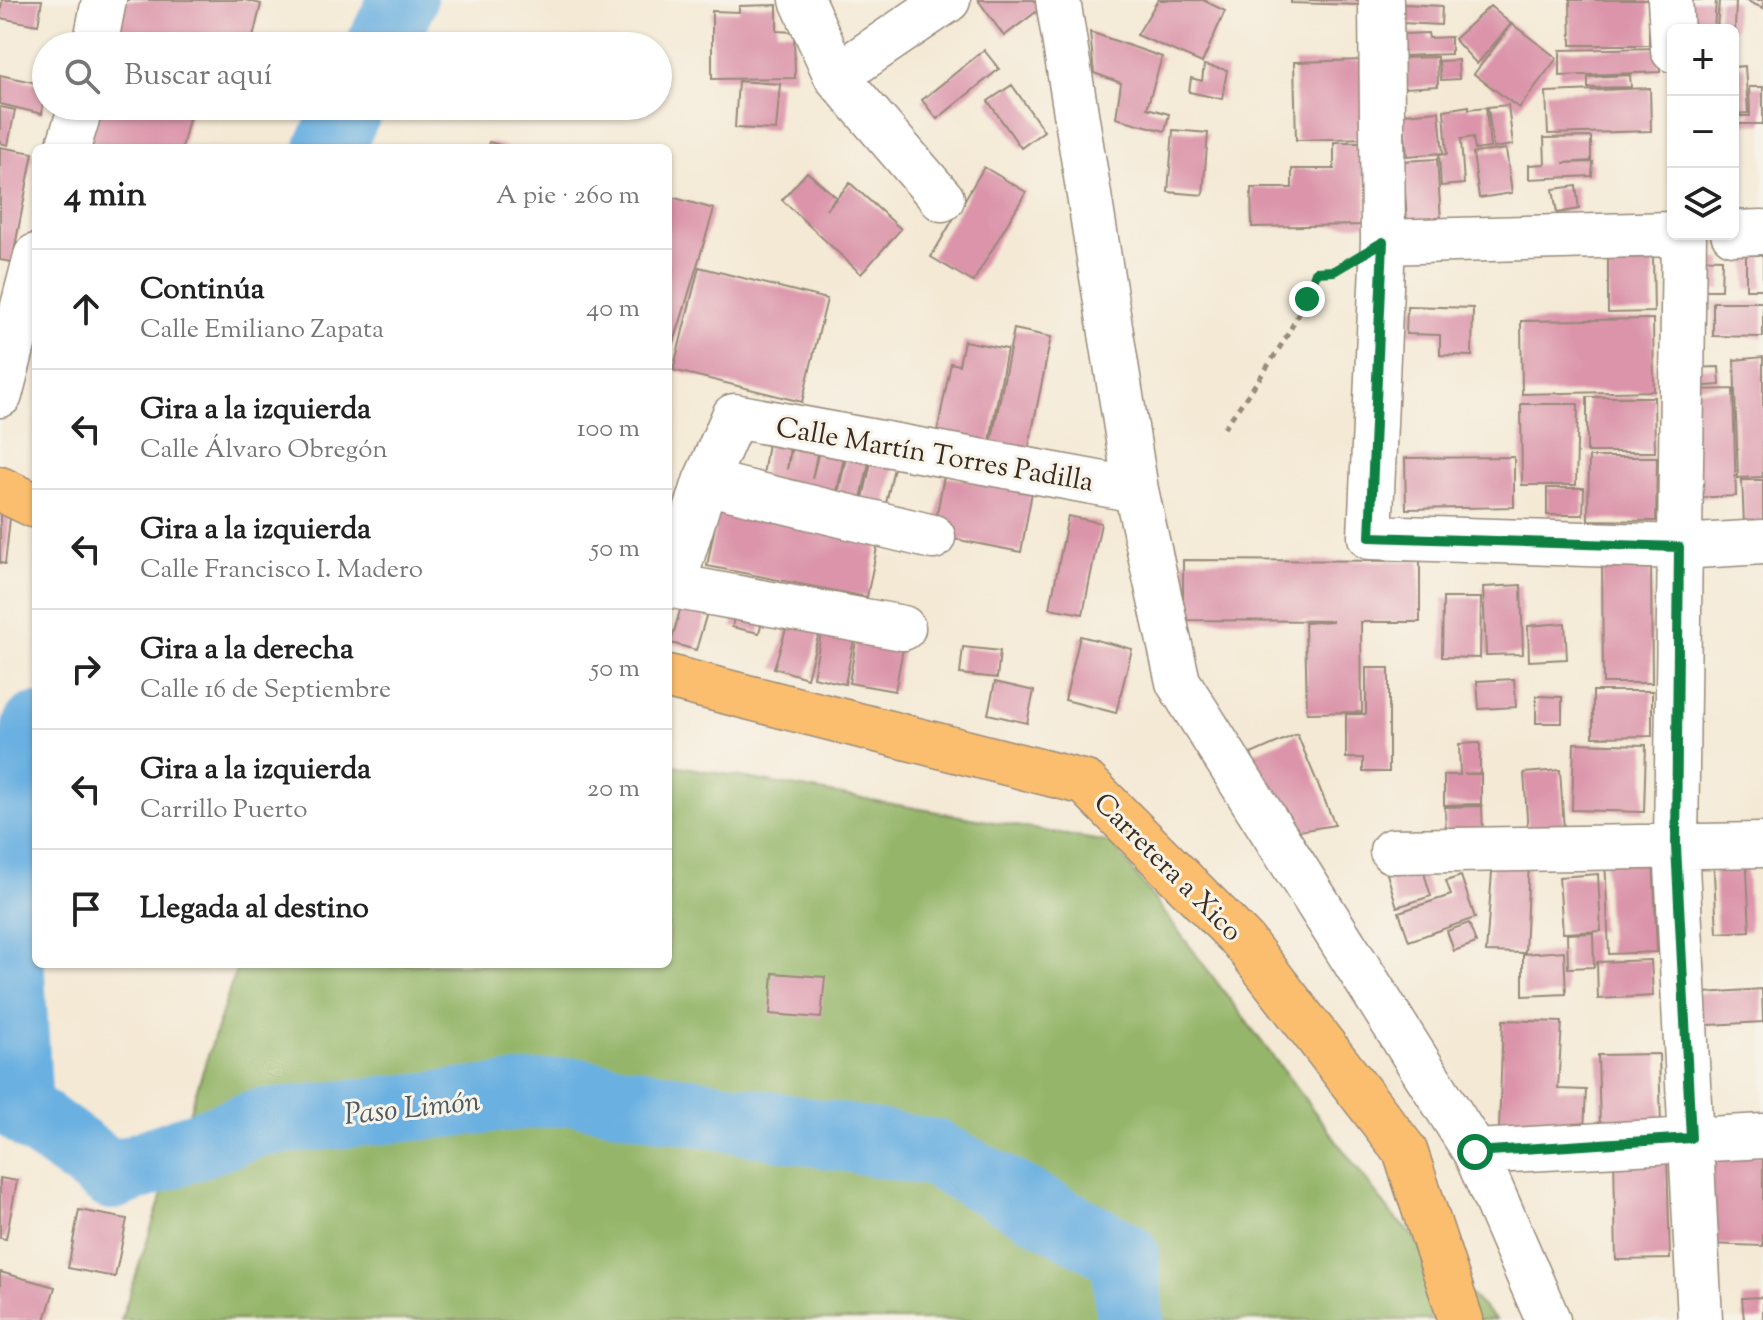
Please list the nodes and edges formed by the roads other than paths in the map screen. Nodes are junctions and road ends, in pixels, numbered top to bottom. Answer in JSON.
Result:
{"nodes":[{"id":1,"x":104,"y":0,"type":"edge"},
{"id":2,"x":802,"y":0,"type":"edge"},
{"id":3,"x":948,"y":0,"type":"edge"},
{"id":4,"x":1058,"y":0,"type":"edge"},
{"id":5,"x":1381,"y":0,"type":"edge"},
{"id":6,"x":1670,"y":0,"type":"edge"},
{"id":7,"x":1671,"y":24,"type":"edge"},
{"id":8,"x":98,"y":32,"type":"edge"},
{"id":9,"x":836,"y":76,"type":"junction"},
{"id":10,"x":77,"y":120,"type":"edge"},
{"id":11,"x":69,"y":144,"type":"edge"},
{"id":12,"x":942,"y":199,"type":"dead end"},
{"id":13,"x":1763,"y":232,"type":"edge"},
{"id":14,"x":1739,"y":233,"type":"edge"},
{"id":15,"x":1667,"y":234,"type":"edge"},
{"id":16,"x":1684,"y":240,"type":"edge"},
{"id":17,"x":1383,"y":242,"type":"junction"},
{"id":18,"x":32,"y":271,"type":"edge"},
{"id":19,"x":0,"y":395,"type":"edge"},
{"id":20,"x":705,"y":482,"type":"junction"},
{"id":21,"x":1136,"y":490,"type":"junction"},
{"id":22,"x":933,"y":537,"type":"dead end"},
{"id":23,"x":1763,"y":542,"type":"edge"},
{"id":24,"x":1679,"y":547,"type":"junction"},
{"id":25,"x":903,"y":628,"type":"dead end"},
{"id":26,"x":672,"y":678,"type":"edge"},
{"id":27,"x":1763,"y":845,"type":"edge"},
{"id":28,"x":1676,"y":846,"type":"junction"},
{"id":29,"x":1392,"y":851,"type":"dead end"},
{"id":30,"x":1763,"y":1136,"type":"edge"},
{"id":31,"x":1691,"y":1138,"type":"junction"},
{"id":32,"x":1475,"y":1152,"type":"junction"},
{"id":33,"x":1461,"y":1320,"type":"edge"},
{"id":34,"x":1548,"y":1320,"type":"edge"},
{"id":35,"x":1700,"y":1320,"type":"edge"}],
"edges":[{"from":1,"to":8,"type":"street"},
{"from":2,"to":9,"type":"street"},
{"from":3,"to":9,"type":"street"},
{"from":4,"to":21,"type":"street"},
{"from":5,"to":17,"type":"street"},
{"from":6,"to":7,"type":"street"},
{"from":9,"to":12,"type":"street"},
{"from":10,"to":11,"type":"street"},
{"from":13,"to":14,"type":"street"},
{"from":15,"to":17,"type":"street"},
{"from":16,"to":24,"type":"street"},
{"from":17,"to":24,"type":"street"},
{"from":18,"to":19,"type":"street"},
{"from":20,"to":21,"type":"street","name":"Calle Martín Torres Padilla"},
{"from":20,"to":22,"type":"street"},
{"from":20,"to":25,"type":"street"},
{"from":21,"to":32,"type":"street"},
{"from":23,"to":24,"type":"street"},
{"from":24,"to":28,"type":"street"},
{"from":26,"to":33,"type":"main road","name":"Carretera a Xico"},
{"from":27,"to":28,"type":"street"},
{"from":28,"to":29,"type":"street"},
{"from":28,"to":31,"type":"street"},
{"from":30,"to":31,"type":"street"},
{"from":31,"to":32,"type":"street"},
{"from":31,"to":35,"type":"street"},
{"from":32,"to":34,"type":"street"}]}
